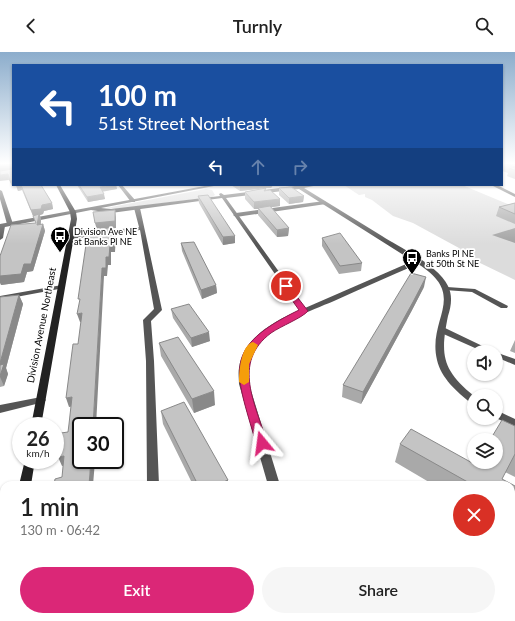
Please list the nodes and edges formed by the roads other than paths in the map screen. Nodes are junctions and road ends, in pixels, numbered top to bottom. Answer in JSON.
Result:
{"nodes":[{"id":1,"x":61,"y":191,"type":"edge"},
{"id":2,"x":125,"y":191,"type":"edge"},
{"id":3,"x":187,"y":191,"type":"edge"},
{"id":4,"x":219,"y":191,"type":"edge"},
{"id":5,"x":270,"y":191,"type":"joint"},
{"id":6,"x":304,"y":191,"type":"edge"},
{"id":7,"x":504,"y":191,"type":"edge"},
{"id":8,"x":1,"y":195,"type":"edge"},
{"id":9,"x":274,"y":195,"type":"edge"},
{"id":10,"x":515,"y":196,"type":"edge"},
{"id":11,"x":223,"y":197,"type":"junction"},
{"id":12,"x":133,"y":201,"type":"junction"},
{"id":13,"x":324,"y":203,"type":"junction"},
{"id":14,"x":137,"y":208,"type":"junction"},
{"id":15,"x":90,"y":209,"type":"junction"},
{"id":16,"x":73,"y":212,"type":"junction"},
{"id":17,"x":236,"y":215,"type":"junction"},
{"id":18,"x":10,"y":224,"type":"junction"},
{"id":19,"x":1,"y":226,"type":"edge"},
{"id":20,"x":142,"y":228,"type":"junction"},
{"id":21,"x":71,"y":237,"type":"junction"},
{"id":22,"x":0,"y":238,"type":"edge"},
{"id":23,"x":419,"y":261,"type":"junction"},
{"id":24,"x":62,"y":287,"type":"junction"},
{"id":25,"x":447,"y":289,"type":"junction"},
{"id":26,"x":0,"y":298,"type":"edge"},
{"id":27,"x":504,"y":306,"type":"dead end"},
{"id":28,"x":304,"y":311,"type":"junction"},
{"id":29,"x":442,"y":330,"type":"junction"},
{"id":30,"x":475,"y":345,"type":"edge"},
{"id":31,"x":503,"y":357,"type":"edge"},
{"id":32,"x":514,"y":362,"type":"dead end"},
{"id":33,"x":467,"y":394,"type":"edge"},
{"id":34,"x":41,"y":400,"type":"junction"},
{"id":35,"x":0,"y":409,"type":"edge"},
{"id":36,"x":38,"y":417,"type":"edge"},
{"id":37,"x":503,"y":417,"type":"edge"},
{"id":38,"x":515,"y":423,"type":"edge"},
{"id":39,"x":28,"y":469,"type":"edge"},
{"id":40,"x":26,"y":481,"type":"edge"},
{"id":41,"x":153,"y":481,"type":"edge"},
{"id":42,"x":273,"y":481,"type":"edge"}],
"edges":[{"from":1,"to":16,"type":"street"},
{"from":2,"to":12,"type":"street"},
{"from":3,"to":12,"type":"street"},
{"from":4,"to":11,"type":"street"},
{"from":5,"to":9,"type":"street"},
{"from":5,"to":11,"type":"street"},
{"from":6,"to":13,"type":"street"},
{"from":7,"to":10,"type":"street"},
{"from":8,"to":18,"type":"street"},
{"from":11,"to":14,"type":"street"},
{"from":11,"to":17,"type":"street"},
{"from":12,"to":15,"type":"street"},
{"from":13,"to":17,"type":"street"},
{"from":13,"to":23,"type":"street"},
{"from":14,"to":15,"type":"street"},
{"from":14,"to":20,"type":"street"},
{"from":15,"to":16,"type":"street"},
{"from":16,"to":18,"type":"street"},
{"from":16,"to":21,"type":"street","name":"Division Avenue Northeast"},
{"from":17,"to":28,"type":"street"},
{"from":18,"to":19,"type":"street"},
{"from":19,"to":22,"type":"street"},
{"from":20,"to":21,"type":"street"},
{"from":20,"to":41,"type":"street"},
{"from":21,"to":24,"type":"street","name":"Division Avenue Northeast"},
{"from":23,"to":25,"type":"street"},
{"from":23,"to":28,"type":"street"},
{"from":24,"to":26,"type":"street"},
{"from":24,"to":34,"type":"street","name":"Division Avenue Northeast"},
{"from":25,"to":27,"type":"street"},
{"from":25,"to":29,"type":"street"},
{"from":28,"to":42,"type":"street"},
{"from":29,"to":30,"type":"street"},
{"from":29,"to":33,"type":"street"},
{"from":31,"to":32,"type":"street"},
{"from":34,"to":35,"type":"street"},
{"from":34,"to":36,"type":"street","name":"Division Avenue Northeast"},
{"from":37,"to":38,"type":"street"},
{"from":39,"to":40,"type":"street"}]}
